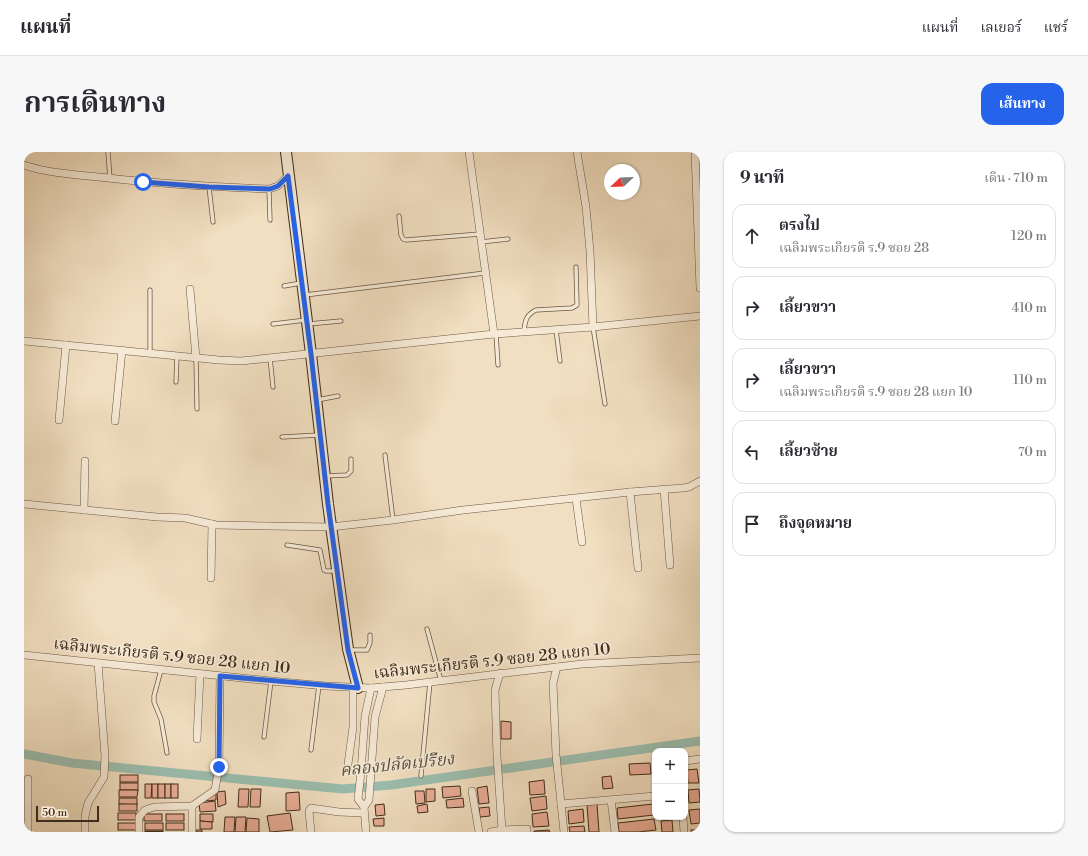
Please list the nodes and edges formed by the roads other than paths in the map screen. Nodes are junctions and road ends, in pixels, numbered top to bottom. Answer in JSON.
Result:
{"nodes":[{"id":1,"x":108,"y":152,"type":"edge"},
{"id":2,"x":286,"y":152,"type":"edge"},
{"id":3,"x":469,"y":152,"type":"edge"},
{"id":4,"x":577,"y":152,"type":"edge"},
{"id":5,"x":695,"y":152,"type":"edge"},
{"id":6,"x":24,"y":165,"type":"edge"},
{"id":7,"x":288,"y":176,"type":"junction"},
{"id":8,"x":110,"y":178,"type":"junction"},
{"id":9,"x":209,"y":187,"type":"junction"},
{"id":10,"x":270,"y":189,"type":"junction"},
{"id":11,"x":399,"y":216,"type":"dead end"},
{"id":12,"x":270,"y":220,"type":"dead end"},
{"id":13,"x":213,"y":222,"type":"dead end"},
{"id":14,"x":481,"y":238,"type":"junction"},
{"id":15,"x":508,"y":239,"type":"dead end"},
{"id":16,"x":576,"y":267,"type":"dead end"},
{"id":17,"x":486,"y":272,"type":"junction"},
{"id":18,"x":302,"y":283,"type":"junction"},
{"id":19,"x":284,"y":286,"type":"dead end"},
{"id":20,"x":700,"y":288,"type":"edge"},
{"id":21,"x":190,"y":289,"type":"dead end"},
{"id":22,"x":150,"y":290,"type":"dead end"},
{"id":23,"x":304,"y":295,"type":"junction"},
{"id":24,"x":700,"y":316,"type":"edge"},
{"id":25,"x":341,"y":321,"type":"dead end"},
{"id":26,"x":307,"y":322,"type":"junction"},
{"id":27,"x":273,"y":324,"type":"dead end"},
{"id":28,"x":593,"y":327,"type":"junction"},
{"id":29,"x":556,"y":330,"type":"junction"},
{"id":30,"x":524,"y":332,"type":"junction"},
{"id":31,"x":495,"y":334,"type":"junction"},
{"id":32,"x":24,"y":341,"type":"edge"},
{"id":33,"x":66,"y":345,"type":"junction"},
{"id":34,"x":122,"y":350,"type":"junction"},
{"id":35,"x":150,"y":354,"type":"junction"},
{"id":36,"x":311,"y":354,"type":"junction"},
{"id":37,"x":177,"y":356,"type":"junction"},
{"id":38,"x":196,"y":358,"type":"junction"},
{"id":39,"x":270,"y":358,"type":"junction"},
{"id":40,"x":560,"y":361,"type":"dead end"},
{"id":41,"x":498,"y":365,"type":"dead end"},
{"id":42,"x":176,"y":382,"type":"dead end"},
{"id":43,"x":272,"y":387,"type":"dead end"},
{"id":44,"x":338,"y":396,"type":"dead end"},
{"id":45,"x":316,"y":400,"type":"junction"},
{"id":46,"x":606,"y":404,"type":"dead end"},
{"id":47,"x":197,"y":409,"type":"dead end"},
{"id":48,"x":58,"y":420,"type":"dead end"},
{"id":49,"x":114,"y":421,"type":"dead end"},
{"id":50,"x":320,"y":435,"type":"junction"},
{"id":51,"x":282,"y":437,"type":"dead end"},
{"id":52,"x":385,"y":455,"type":"dead end"},
{"id":53,"x":352,"y":459,"type":"dead end"},
{"id":54,"x":85,"y":461,"type":"dead end"},
{"id":55,"x":324,"y":476,"type":"junction"},
{"id":56,"x":700,"y":481,"type":"edge"},
{"id":57,"x":664,"y":489,"type":"junction"},
{"id":58,"x":630,"y":492,"type":"junction"},
{"id":59,"x":576,"y":499,"type":"junction"},
{"id":60,"x":24,"y":504,"type":"edge"},
{"id":61,"x":84,"y":510,"type":"junction"},
{"id":62,"x":393,"y":520,"type":"junction"},
{"id":63,"x":212,"y":524,"type":"junction"},
{"id":64,"x":331,"y":527,"type":"junction"},
{"id":65,"x":582,"y":542,"type":"dead end"},
{"id":66,"x":287,"y":546,"type":"dead end"},
{"id":67,"x":670,"y":565,"type":"dead end"},
{"id":68,"x":638,"y":568,"type":"dead end"},
{"id":69,"x":337,"y":571,"type":"junction"},
{"id":70,"x":211,"y":578,"type":"dead end"},
{"id":71,"x":427,"y":629,"type":"dead end"},
{"id":72,"x":370,"y":635,"type":"dead end"},
{"id":73,"x":348,"y":650,"type":"junction"},
{"id":74,"x":24,"y":655,"type":"edge"},
{"id":75,"x":700,"y":658,"type":"edge"},
{"id":76,"x":98,"y":663,"type":"junction"},
{"id":77,"x":557,"y":666,"type":"junction"},
{"id":78,"x":161,"y":670,"type":"junction"},
{"id":79,"x":500,"y":673,"type":"junction"},
{"id":80,"x":200,"y":674,"type":"junction"},
{"id":81,"x":220,"y":676,"type":"junction"},
{"id":82,"x":271,"y":681,"type":"junction"},
{"id":83,"x":441,"y":681,"type":"junction"},
{"id":84,"x":430,"y":682,"type":"junction"},
{"id":85,"x":319,"y":685,"type":"junction"},
{"id":86,"x":382,"y":687,"type":"junction"},
{"id":87,"x":356,"y":688,"type":"junction"},
{"id":88,"x":371,"y":688,"type":"junction"},
{"id":89,"x":365,"y":716,"type":"junction"},
{"id":90,"x":375,"y":716,"type":"junction"},
{"id":91,"x":264,"y":737,"type":"dead end"},
{"id":92,"x":197,"y":739,"type":"dead end"},
{"id":93,"x":363,"y":748,"type":"junction"},
{"id":94,"x":373,"y":748,"type":"junction"},
{"id":95,"x":311,"y":750,"type":"dead end"},
{"id":96,"x":167,"y":753,"type":"dead end"},
{"id":97,"x":700,"y":760,"type":"edge"},
{"id":98,"x":688,"y":761,"type":"edge"},
{"id":99,"x":348,"y":764,"type":"dead end"},
{"id":100,"x":421,"y":776,"type":"dead end"},
{"id":101,"x":28,"y":780,"type":"dead end"},
{"id":102,"x":472,"y":791,"type":"dead end"},
{"id":103,"x":652,"y":796,"type":"edge"},
{"id":104,"x":611,"y":800,"type":"junction"},
{"id":105,"x":561,"y":804,"type":"junction"},
{"id":106,"x":192,"y":806,"type":"junction"},
{"id":107,"x":364,"y":810,"type":"junction"},
{"id":108,"x":682,"y":820,"type":"edge"},
{"id":109,"x":26,"y":830,"type":"edge"},
{"id":110,"x":502,"y":830,"type":"junction"},
{"id":111,"x":85,"y":832,"type":"edge"},
{"id":112,"x":139,"y":832,"type":"edge"},
{"id":113,"x":192,"y":832,"type":"edge"},
{"id":114,"x":311,"y":832,"type":"edge"},
{"id":115,"x":366,"y":832,"type":"edge"},
{"id":116,"x":479,"y":832,"type":"edge"},
{"id":117,"x":490,"y":832,"type":"edge"},
{"id":118,"x":527,"y":832,"type":"edge"},
{"id":119,"x":564,"y":832,"type":"edge"},
{"id":120,"x":615,"y":832,"type":"edge"},
{"id":121,"x":684,"y":832,"type":"edge"}],
"edges":[{"from":1,"to":8,"type":"lane"},
{"from":2,"to":7,"type":"street"},
{"from":3,"to":14,"type":"street"},
{"from":4,"to":28,"type":"street"},
{"from":5,"to":20,"type":"street"},
{"from":6,"to":8,"type":"street"},
{"from":7,"to":10,"type":"street"},
{"from":7,"to":18,"type":"street"},
{"from":8,"to":9,"type":"street"},
{"from":9,"to":10,"type":"street"},
{"from":9,"to":13,"type":"lane"},
{"from":10,"to":12,"type":"lane"},
{"from":11,"to":14,"type":"lane"},
{"from":14,"to":15,"type":"lane"},
{"from":14,"to":17,"type":"street"},
{"from":16,"to":30,"type":"lane"},
{"from":17,"to":23,"type":"lane"},
{"from":17,"to":31,"type":"street"},
{"from":18,"to":19,"type":"lane"},
{"from":18,"to":23,"type":"street"},
{"from":21,"to":38,"type":"street"},
{"from":22,"to":35,"type":"lane"},
{"from":23,"to":26,"type":"street"},
{"from":24,"to":28,"type":"street"},
{"from":25,"to":26,"type":"lane"},
{"from":26,"to":27,"type":"lane"},
{"from":26,"to":36,"type":"street"},
{"from":28,"to":29,"type":"street"},
{"from":28,"to":46,"type":"lane"},
{"from":29,"to":30,"type":"street"},
{"from":29,"to":40,"type":"lane"},
{"from":30,"to":31,"type":"street"},
{"from":31,"to":36,"type":"street"},
{"from":31,"to":41,"type":"lane"},
{"from":32,"to":33,"type":"street"},
{"from":33,"to":34,"type":"street"},
{"from":33,"to":48,"type":"street"},
{"from":34,"to":35,"type":"street"},
{"from":34,"to":49,"type":"street"},
{"from":35,"to":37,"type":"street"},
{"from":36,"to":39,"type":"street"},
{"from":36,"to":45,"type":"street"},
{"from":37,"to":38,"type":"street"},
{"from":37,"to":42,"type":"lane"},
{"from":38,"to":39,"type":"street"},
{"from":38,"to":47,"type":"lane"},
{"from":39,"to":43,"type":"lane"},
{"from":44,"to":45,"type":"lane"},
{"from":45,"to":50,"type":"street"},
{"from":50,"to":51,"type":"lane"},
{"from":50,"to":55,"type":"street"},
{"from":52,"to":62,"type":"lane"},
{"from":53,"to":55,"type":"lane"},
{"from":54,"to":61,"type":"street"},
{"from":55,"to":64,"type":"street"},
{"from":56,"to":57,"type":"street"},
{"from":57,"to":58,"type":"street"},
{"from":57,"to":67,"type":"street"},
{"from":58,"to":59,"type":"street"},
{"from":58,"to":68,"type":"street"},
{"from":59,"to":62,"type":"street"},
{"from":59,"to":65,"type":"street"},
{"from":60,"to":61,"type":"street"},
{"from":61,"to":63,"type":"street"},
{"from":62,"to":64,"type":"street"},
{"from":63,"to":64,"type":"street"},
{"from":63,"to":70,"type":"street"},
{"from":64,"to":69,"type":"street"},
{"from":66,"to":69,"type":"lane"},
{"from":69,"to":73,"type":"street"},
{"from":71,"to":83,"type":"lane"},
{"from":72,"to":73,"type":"lane"},
{"from":73,"to":87,"type":"street"},
{"from":74,"to":76,"type":"street","name":"เฉลิมพระเกียรติ ร.9 ซอย 28 แยก 10"},
{"from":75,"to":77,"type":"street","name":"เฉลิมพระเกียรติ ร.9 ซอย 28 แยก 10"},
{"from":76,"to":78,"type":"street","name":"เฉลิมพระเกียรติ ร.9 ซอย 28 แยก 10"},
{"from":76,"to":111,"type":"street"},
{"from":77,"to":79,"type":"street","name":"เฉลิมพระเกียรติ ร.9 ซอย 28 แยก 10"},
{"from":77,"to":105,"type":"street"},
{"from":78,"to":80,"type":"street","name":"เฉลิมพระเกียรติ ร.9 ซอย 28 แยก 10"},
{"from":78,"to":96,"type":"lane"},
{"from":79,"to":83,"type":"street","name":"เฉลิมพระเกียรติ ร.9 ซอย 28 แยก 10"},
{"from":79,"to":110,"type":"street"},
{"from":80,"to":81,"type":"street","name":"เฉลิมพระเกียรติ ร.9 ซอย 28 แยก 10"},
{"from":80,"to":92,"type":"street"},
{"from":81,"to":82,"type":"street","name":"เฉลิมพระเกียรติ ร.9 ซอย 28 แยก 10"},
{"from":81,"to":106,"type":"street"},
{"from":82,"to":85,"type":"street","name":"เฉลิมพระเกียรติ ร.9 ซอย 28 แยก 10"},
{"from":82,"to":91,"type":"lane"},
{"from":83,"to":84,"type":"street","name":"เฉลิมพระเกียรติ ร.9 ซอย 28 แยก 10"},
{"from":84,"to":86,"type":"street","name":"เฉลิมพระเกียรติ ร.9 ซอย 28 แยก 10"},
{"from":84,"to":100,"type":"lane"},
{"from":85,"to":87,"type":"street","name":"เฉลิมพระเกียรติ ร.9 ซอย 28 แยก 10"},
{"from":85,"to":95,"type":"lane"},
{"from":86,"to":88,"type":"street","name":"เฉลิมพระเกียรติ ร.9 ซอย 28 แยก 10"},
{"from":86,"to":90,"type":"street"},
{"from":87,"to":88,"type":"street","name":"เฉลิมพระเกียรติ ร.9 ซอย 28 แยก 10"},
{"from":87,"to":99,"type":"street"},
{"from":88,"to":89,"type":"street"},
{"from":89,"to":90,"type":"street"},
{"from":89,"to":93,"type":"street"},
{"from":90,"to":94,"type":"street"},
{"from":93,"to":94,"type":"street"},
{"from":93,"to":107,"type":"street"},
{"from":94,"to":107,"type":"street"},
{"from":97,"to":98,"type":"street"},
{"from":101,"to":109,"type":"street"},
{"from":102,"to":116,"type":"street"},
{"from":103,"to":104,"type":"street"},
{"from":104,"to":105,"type":"street"},
{"from":104,"to":120,"type":"street"},
{"from":105,"to":119,"type":"street"},
{"from":106,"to":112,"type":"street"},
{"from":106,"to":113,"type":"street"},
{"from":107,"to":114,"type":"street"},
{"from":107,"to":115,"type":"street"},
{"from":108,"to":121,"type":"street"},
{"from":110,"to":117,"type":"street"},
{"from":110,"to":118,"type":"street"}]}
